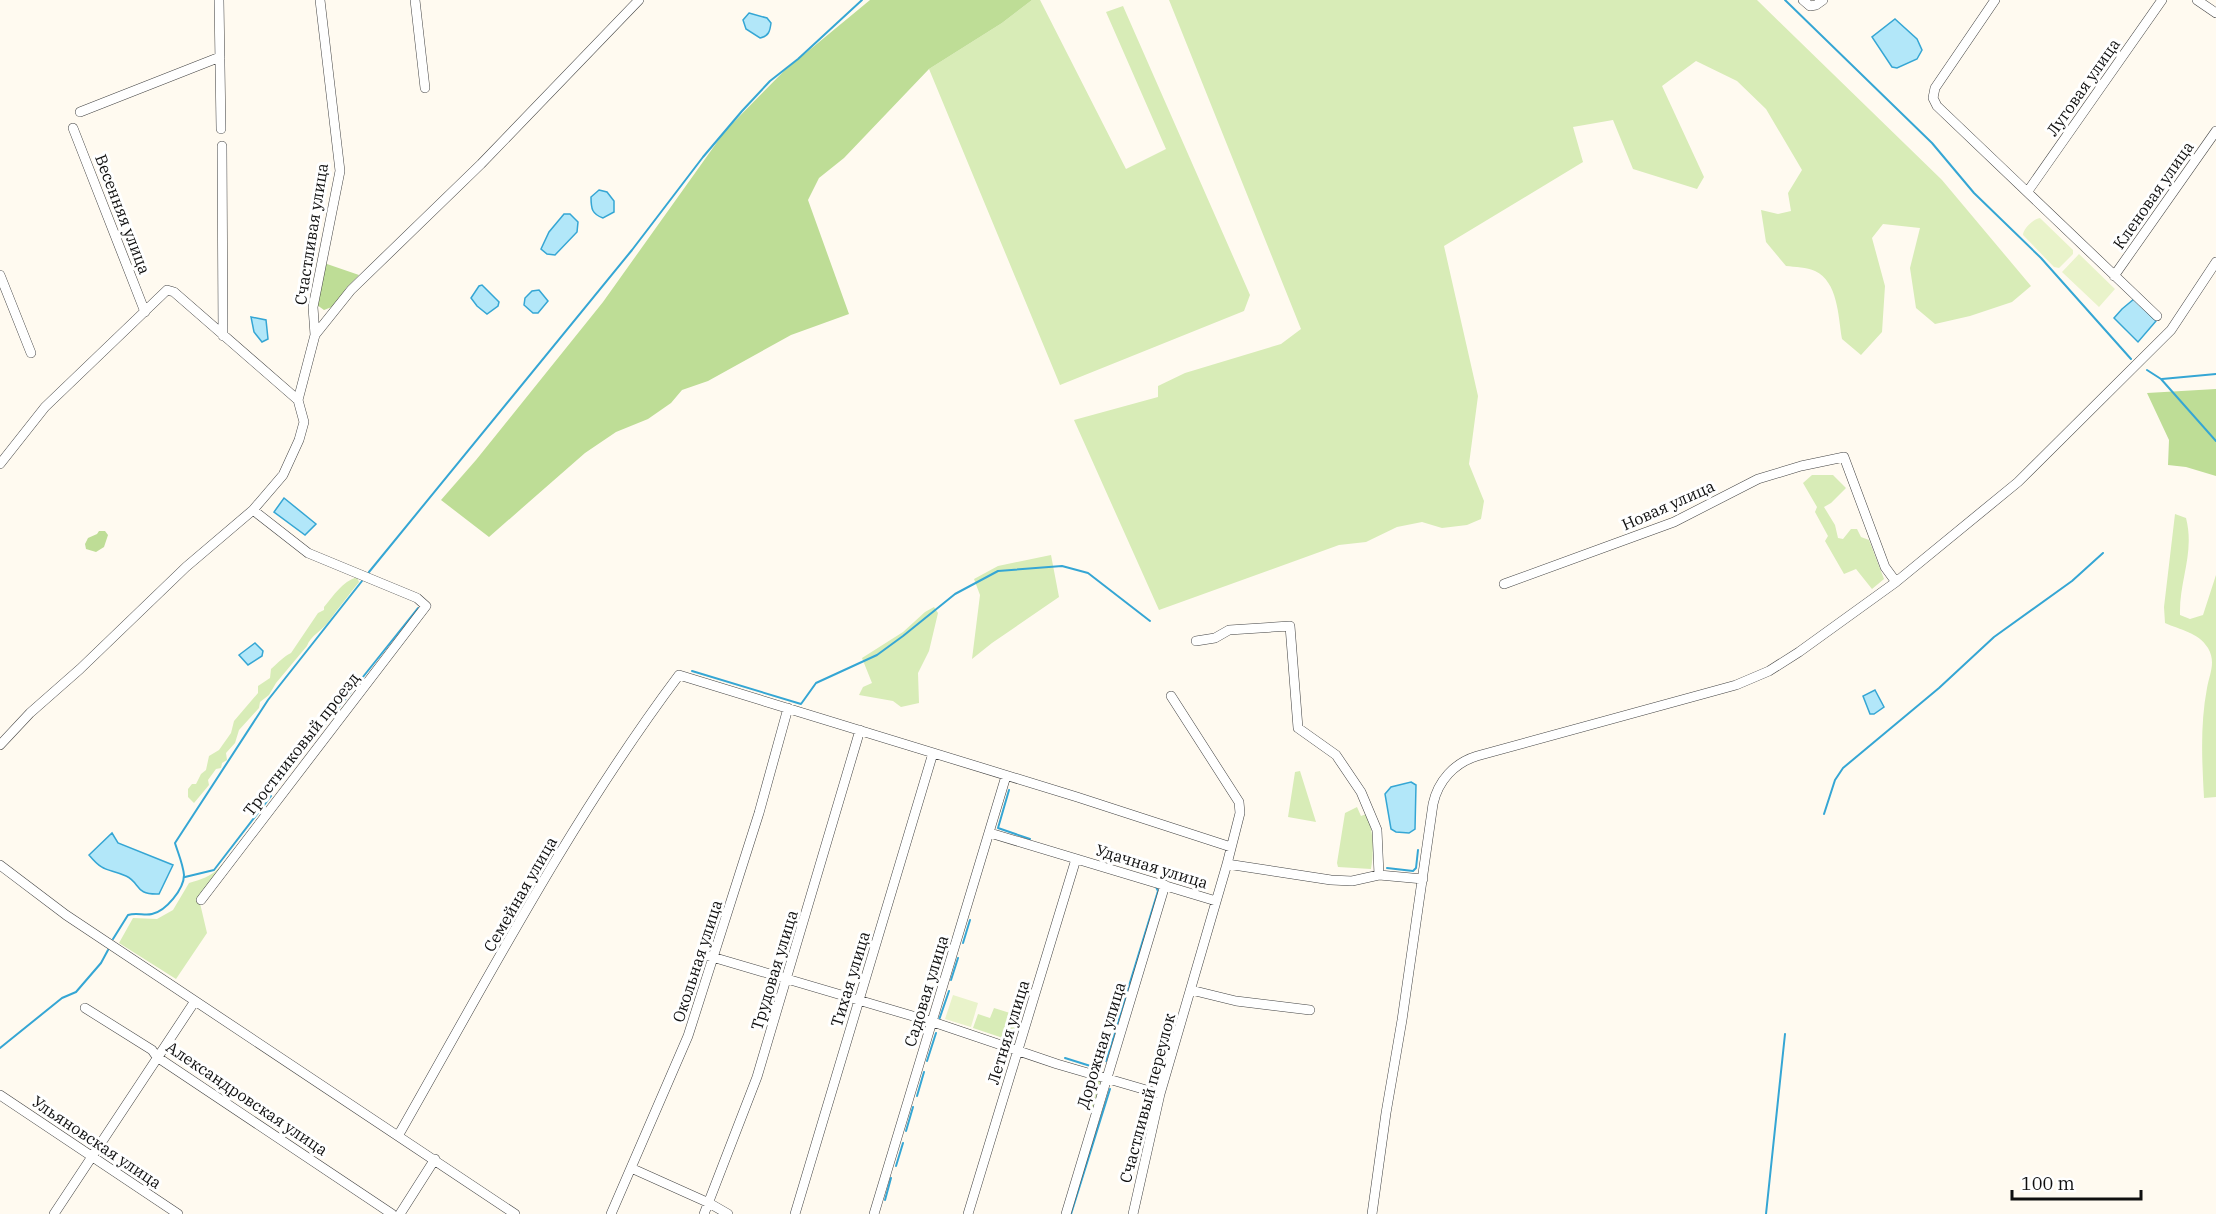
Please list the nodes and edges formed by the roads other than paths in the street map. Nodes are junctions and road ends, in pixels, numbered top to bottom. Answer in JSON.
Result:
{"nodes":[{"id":1,"x":219,"y":0,"type":"edge"},
{"id":2,"x":320,"y":0,"type":"edge"},
{"id":3,"x":415,"y":0,"type":"edge"},
{"id":4,"x":639,"y":0,"type":"edge"},
{"id":5,"x":1823,"y":0,"type":"edge"},
{"id":6,"x":1995,"y":0,"type":"edge"},
{"id":7,"x":2162,"y":0,"type":"edge"},
{"id":8,"x":2197,"y":0,"type":"edge"},
{"id":9,"x":1806,"y":3,"type":"edge"},
{"id":10,"x":2216,"y":13,"type":"edge"},
{"id":11,"x":220,"y":57,"type":"junction"},
{"id":12,"x":426,"y":88,"type":"dead end"},
{"id":13,"x":80,"y":112,"type":"dead end"},
{"id":14,"x":73,"y":128,"type":"dead end"},
{"id":15,"x":221,"y":129,"type":"dead end"},
{"id":16,"x":2216,"y":131,"type":"edge"},
{"id":17,"x":222,"y":146,"type":"dead end"},
{"id":18,"x":2028,"y":191,"type":"junction"},
{"id":19,"x":2216,"y":262,"type":"edge"},
{"id":20,"x":0,"y":275,"type":"edge"},
{"id":21,"x":2114,"y":276,"type":"junction"},
{"id":22,"x":144,"y":312,"type":"junction"},
{"id":23,"x":2157,"y":316,"type":"dead end"},
{"id":24,"x":315,"y":335,"type":"junction"},
{"id":25,"x":223,"y":336,"type":"junction"},
{"id":26,"x":31,"y":353,"type":"dead end"},
{"id":27,"x":298,"y":400,"type":"junction"},
{"id":28,"x":0,"y":464,"type":"edge"},
{"id":29,"x":253,"y":510,"type":"junction"},
{"id":30,"x":1896,"y":582,"type":"junction"},
{"id":31,"x":1504,"y":584,"type":"dead end"},
{"id":32,"x":1196,"y":641,"type":"dead end"},
{"id":33,"x":1171,"y":696,"type":"dead end"},
{"id":34,"x":788,"y":708,"type":"junction"},
{"id":35,"x":860,"y":730,"type":"junction"},
{"id":36,"x":0,"y":745,"type":"edge"},
{"id":37,"x":933,"y":753,"type":"junction"},
{"id":38,"x":1006,"y":776,"type":"junction"},
{"id":39,"x":990,"y":832,"type":"junction"},
{"id":40,"x":1231,"y":847,"type":"junction"},
{"id":41,"x":1076,"y":859,"type":"junction"},
{"id":42,"x":1227,"y":864,"type":"junction"},
{"id":43,"x":0,"y":865,"type":"edge"},
{"id":44,"x":1379,"y":875,"type":"junction"},
{"id":45,"x":1423,"y":879,"type":"junction"},
{"id":46,"x":1165,"y":885,"type":"junction"},
{"id":47,"x":201,"y":900,"type":"dead end"},
{"id":48,"x":1216,"y":901,"type":"junction"},
{"id":49,"x":702,"y":954,"type":"dead end"},
{"id":50,"x":715,"y":956,"type":"junction"},
{"id":51,"x":788,"y":979,"type":"junction"},
{"id":52,"x":1191,"y":990,"type":"junction"},
{"id":53,"x":195,"y":1000,"type":"junction"},
{"id":54,"x":860,"y":1000,"type":"junction"},
{"id":55,"x":85,"y":1008,"type":"dead end"},
{"id":56,"x":1310,"y":1010,"type":"dead end"},
{"id":57,"x":933,"y":1022,"type":"junction"},
{"id":58,"x":1018,"y":1051,"type":"junction"},
{"id":59,"x":157,"y":1057,"type":"junction"},
{"id":60,"x":1107,"y":1079,"type":"junction"},
{"id":61,"x":0,"y":1095,"type":"edge"},
{"id":62,"x":1161,"y":1095,"type":"junction"},
{"id":63,"x":398,"y":1136,"type":"junction"},
{"id":64,"x":93,"y":1157,"type":"junction"},
{"id":65,"x":435,"y":1159,"type":"junction"},
{"id":66,"x":631,"y":1168,"type":"junction"},
{"id":67,"x":709,"y":1203,"type":"junction"},
{"id":68,"x":54,"y":1214,"type":"edge"},
{"id":69,"x":178,"y":1214,"type":"edge"},
{"id":70,"x":392,"y":1214,"type":"edge"},
{"id":71,"x":400,"y":1214,"type":"edge"},
{"id":72,"x":515,"y":1214,"type":"edge"},
{"id":73,"x":611,"y":1214,"type":"edge"},
{"id":74,"x":704,"y":1214,"type":"edge"},
{"id":75,"x":728,"y":1214,"type":"edge"},
{"id":76,"x":795,"y":1214,"type":"edge"},
{"id":77,"x":874,"y":1214,"type":"edge"},
{"id":78,"x":968,"y":1214,"type":"edge"},
{"id":79,"x":1066,"y":1214,"type":"edge"},
{"id":80,"x":1133,"y":1214,"type":"edge"},
{"id":81,"x":1372,"y":1214,"type":"edge"}],
"edges":[{"from":1,"to":11,"type":"street"},
{"from":2,"to":24,"type":"street","name":"Счастливая улица"},
{"from":3,"to":12,"type":"street"},
{"from":4,"to":24,"type":"street"},
{"from":5,"to":9,"type":"street"},
{"from":6,"to":18,"type":"street"},
{"from":7,"to":18,"type":"street","name":"Луговая улица"},
{"from":8,"to":10,"type":"street"},
{"from":11,"to":13,"type":"street"},
{"from":11,"to":15,"type":"street"},
{"from":14,"to":22,"type":"street","name":"Весенняя улица"},
{"from":16,"to":21,"type":"street","name":"Кленовая улица"},
{"from":17,"to":25,"type":"street"},
{"from":18,"to":21,"type":"street"},
{"from":19,"to":30,"type":"street"},
{"from":20,"to":26,"type":"street"},
{"from":21,"to":23,"type":"street"},
{"from":22,"to":25,"type":"street"},
{"from":22,"to":28,"type":"street"},
{"from":24,"to":27,"type":"street","name":"Счастливая улица"},
{"from":25,"to":27,"type":"street"},
{"from":27,"to":29,"type":"street"},
{"from":29,"to":36,"type":"street"},
{"from":29,"to":47,"type":"street","name":"Тростниковый проезд"},
{"from":30,"to":31,"type":"street","name":"Новая улица"},
{"from":30,"to":45,"type":"street"},
{"from":32,"to":44,"type":"street"},
{"from":33,"to":40,"type":"street"},
{"from":34,"to":35,"type":"street"},
{"from":34,"to":50,"type":"street","name":"Окольная улица"},
{"from":34,"to":63,"type":"street","name":"Семейная улица"},
{"from":35,"to":37,"type":"street"},
{"from":35,"to":51,"type":"street","name":"Трудовая улица"},
{"from":37,"to":38,"type":"street"},
{"from":37,"to":54,"type":"street","name":"Тихая улица"},
{"from":38,"to":39,"type":"street","name":"Садовая улица"},
{"from":38,"to":40,"type":"street"},
{"from":39,"to":41,"type":"street","name":"Удачная улица"},
{"from":39,"to":57,"type":"street","name":"Садовая улица"},
{"from":40,"to":42,"type":"street"},
{"from":41,"to":46,"type":"street","name":"Удачная улица"},
{"from":41,"to":58,"type":"street","name":"Летняя улица"},
{"from":42,"to":44,"type":"street","name":"Удачная улица"},
{"from":42,"to":48,"type":"street","name":"Удачная улица"},
{"from":43,"to":53,"type":"street"},
{"from":44,"to":45,"type":"street","name":"Удачная улица"},
{"from":45,"to":81,"type":"street"},
{"from":46,"to":48,"type":"street","name":"Удачная улица"},
{"from":46,"to":60,"type":"street","name":"Дорожная улица"},
{"from":48,"to":52,"type":"street","name":"Счастливый переулок"},
{"from":49,"to":50,"type":"street"},
{"from":50,"to":51,"type":"street"},
{"from":50,"to":66,"type":"street","name":"Окольная улица"},
{"from":51,"to":54,"type":"street"},
{"from":51,"to":67,"type":"street","name":"Трудовая улица"},
{"from":52,"to":56,"type":"street"},
{"from":52,"to":62,"type":"street","name":"Счастливый переулок"},
{"from":53,"to":59,"type":"street"},
{"from":53,"to":63,"type":"street"},
{"from":54,"to":57,"type":"street"},
{"from":54,"to":76,"type":"street","name":"Тихая улица"},
{"from":55,"to":59,"type":"street","name":"Александровская улица"},
{"from":57,"to":58,"type":"street"},
{"from":57,"to":77,"type":"street","name":"Садовая улица"},
{"from":58,"to":60,"type":"street"},
{"from":58,"to":78,"type":"street","name":"Летняя улица"},
{"from":59,"to":64,"type":"street"},
{"from":59,"to":70,"type":"street","name":"Александровская улица"},
{"from":60,"to":62,"type":"street"},
{"from":60,"to":79,"type":"street","name":"Дорожная улица"},
{"from":61,"to":64,"type":"street","name":"Ульяновская улица"},
{"from":62,"to":80,"type":"street","name":"Счастливый переулок"},
{"from":63,"to":65,"type":"street"},
{"from":64,"to":68,"type":"street"},
{"from":64,"to":69,"type":"street","name":"Ульяновская улица"},
{"from":65,"to":71,"type":"street"},
{"from":65,"to":72,"type":"street"},
{"from":66,"to":67,"type":"street"},
{"from":66,"to":73,"type":"street","name":"Окольная улица"},
{"from":67,"to":74,"type":"street","name":"Трудовая улица"},
{"from":67,"to":75,"type":"street"}]}
